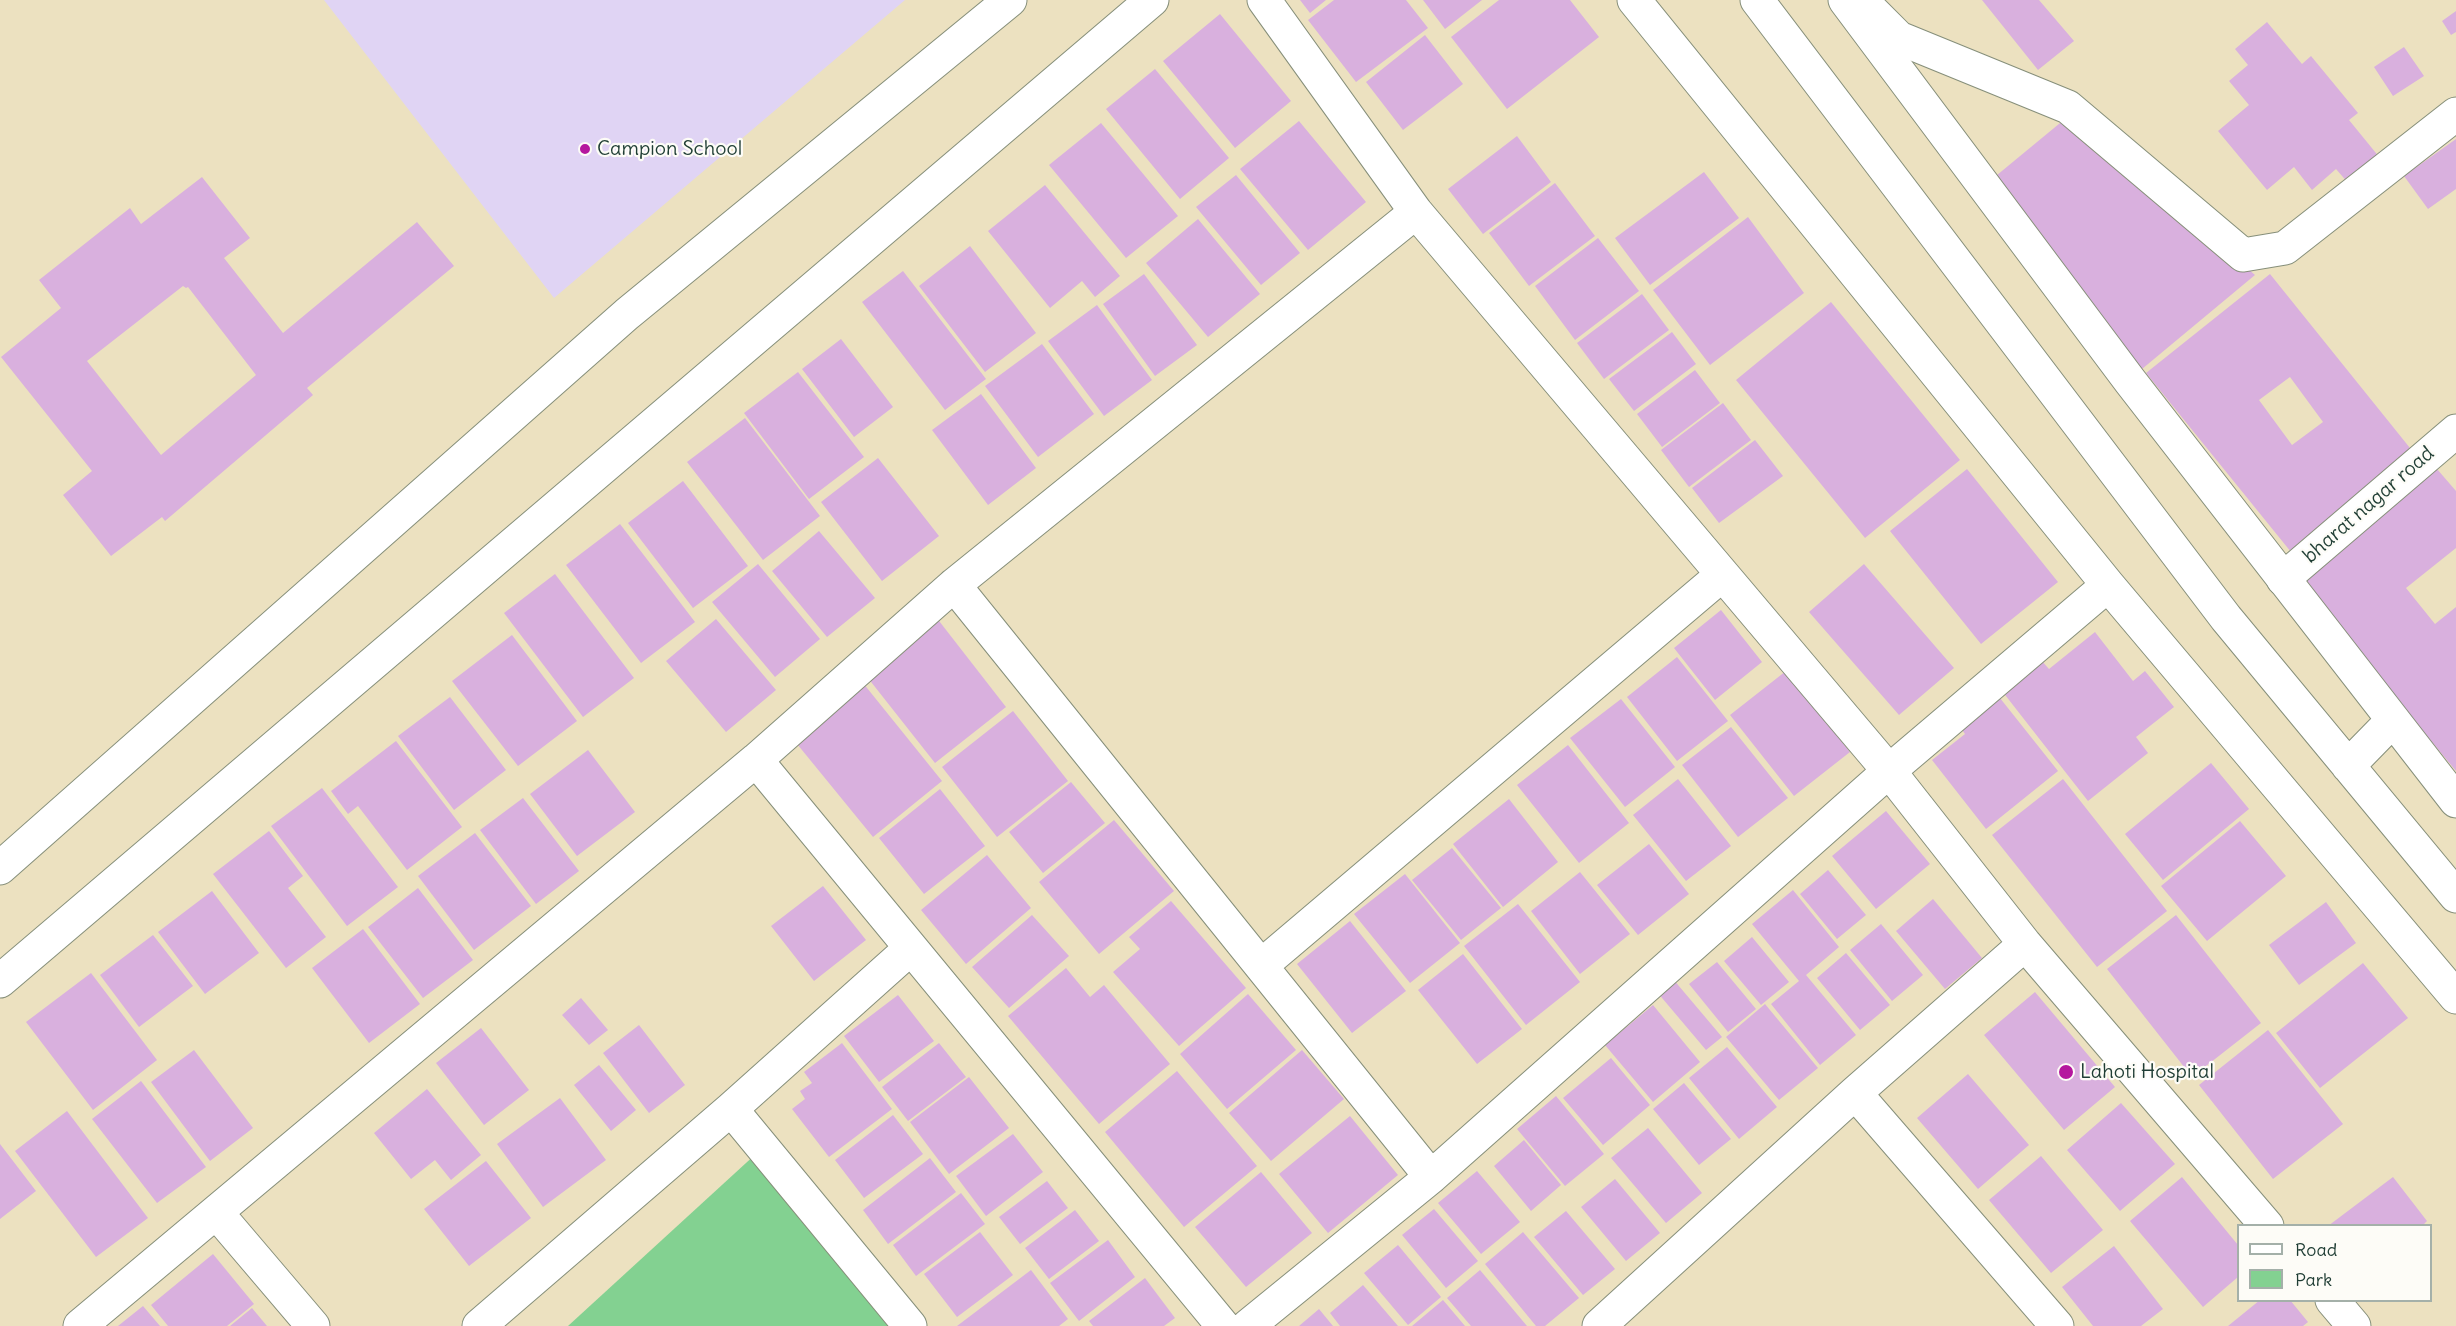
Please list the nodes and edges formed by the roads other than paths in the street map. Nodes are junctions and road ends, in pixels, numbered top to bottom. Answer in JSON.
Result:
{"nodes":[{"id":1,"x":1010,"y":0,"type":"edge"},
{"id":2,"x":1152,"y":0,"type":"edge"},
{"id":3,"x":1264,"y":0,"type":"edge"},
{"id":4,"x":1634,"y":0,"type":"edge"},
{"id":5,"x":1757,"y":0,"type":"edge"},
{"id":6,"x":1845,"y":0,"type":"edge"},
{"id":7,"x":1861,"y":0,"type":"edge"},
{"id":8,"x":2456,"y":114,"type":"edge"},
{"id":9,"x":1416,"y":212,"type":"junction"},
{"id":10,"x":2456,"y":431,"type":"edge"},
{"id":11,"x":1722,"y":576,"type":"junction"},
{"id":12,"x":2283,"y":579,"type":"junction"},
{"id":13,"x":954,"y":585,"type":"junction"},
{"id":14,"x":2108,"y":585,"type":"junction"},
{"id":15,"x":2393,"y":720,"type":"junction"},
{"id":16,"x":756,"y":760,"type":"junction"},
{"id":17,"x":2348,"y":766,"type":"junction"},
{"id":18,"x":1889,"y":771,"type":"junction"},
{"id":19,"x":2456,"y":801,"type":"edge"},
{"id":20,"x":0,"y":868,"type":"edge"},
{"id":21,"x":2456,"y":896,"type":"edge"},
{"id":22,"x":2025,"y":944,"type":"junction"},
{"id":23,"x":911,"y":948,"type":"junction"},
{"id":24,"x":1262,"y":965,"type":"junction"},
{"id":25,"x":0,"y":981,"type":"edge"},
{"id":26,"x":2456,"y":997,"type":"edge"},
{"id":27,"x":1855,"y":1094,"type":"junction"},
{"id":28,"x":730,"y":1109,"type":"junction"},
{"id":29,"x":1431,"y":1177,"type":"junction"},
{"id":30,"x":216,"y":1212,"type":"junction"},
{"id":31,"x":2266,"y":1224,"type":"edge"},
{"id":32,"x":2334,"y":1302,"type":"edge"},
{"id":33,"x":80,"y":1326,"type":"edge"},
{"id":34,"x":313,"y":1326,"type":"edge"},
{"id":35,"x":479,"y":1326,"type":"edge"},
{"id":36,"x":910,"y":1326,"type":"edge"},
{"id":37,"x":1223,"y":1326,"type":"edge"},
{"id":38,"x":1248,"y":1326,"type":"edge"},
{"id":39,"x":1599,"y":1326,"type":"edge"},
{"id":40,"x":2057,"y":1326,"type":"edge"},
{"id":41,"x":2354,"y":1326,"type":"edge"}],
"edges":[{"from":1,"to":20,"type":"street"},
{"from":2,"to":25,"type":"street"},
{"from":3,"to":9,"type":"street"},
{"from":4,"to":14,"type":"street"},
{"from":5,"to":17,"type":"street"},
{"from":6,"to":12,"type":"street"},
{"from":7,"to":8,"type":"street"},
{"from":9,"to":11,"type":"street"},
{"from":9,"to":13,"type":"street"},
{"from":10,"to":12,"type":"street","name":"bharat nagar road"},
{"from":11,"to":18,"type":"street"},
{"from":11,"to":24,"type":"street"},
{"from":12,"to":15,"type":"street"},
{"from":13,"to":16,"type":"street"},
{"from":13,"to":24,"type":"street"},
{"from":14,"to":18,"type":"street"},
{"from":14,"to":26,"type":"street"},
{"from":15,"to":17,"type":"street"},
{"from":15,"to":19,"type":"street"},
{"from":16,"to":23,"type":"street"},
{"from":16,"to":30,"type":"street"},
{"from":17,"to":21,"type":"street"},
{"from":18,"to":22,"type":"street"},
{"from":18,"to":29,"type":"street"},
{"from":22,"to":27,"type":"street"},
{"from":22,"to":31,"type":"street"},
{"from":23,"to":28,"type":"street"},
{"from":23,"to":37,"type":"street"},
{"from":24,"to":29,"type":"street"},
{"from":27,"to":39,"type":"street"},
{"from":27,"to":40,"type":"street"},
{"from":28,"to":35,"type":"street"},
{"from":28,"to":36,"type":"street"},
{"from":29,"to":38,"type":"street"},
{"from":30,"to":33,"type":"street"},
{"from":30,"to":34,"type":"street"},
{"from":32,"to":41,"type":"street"}]}
